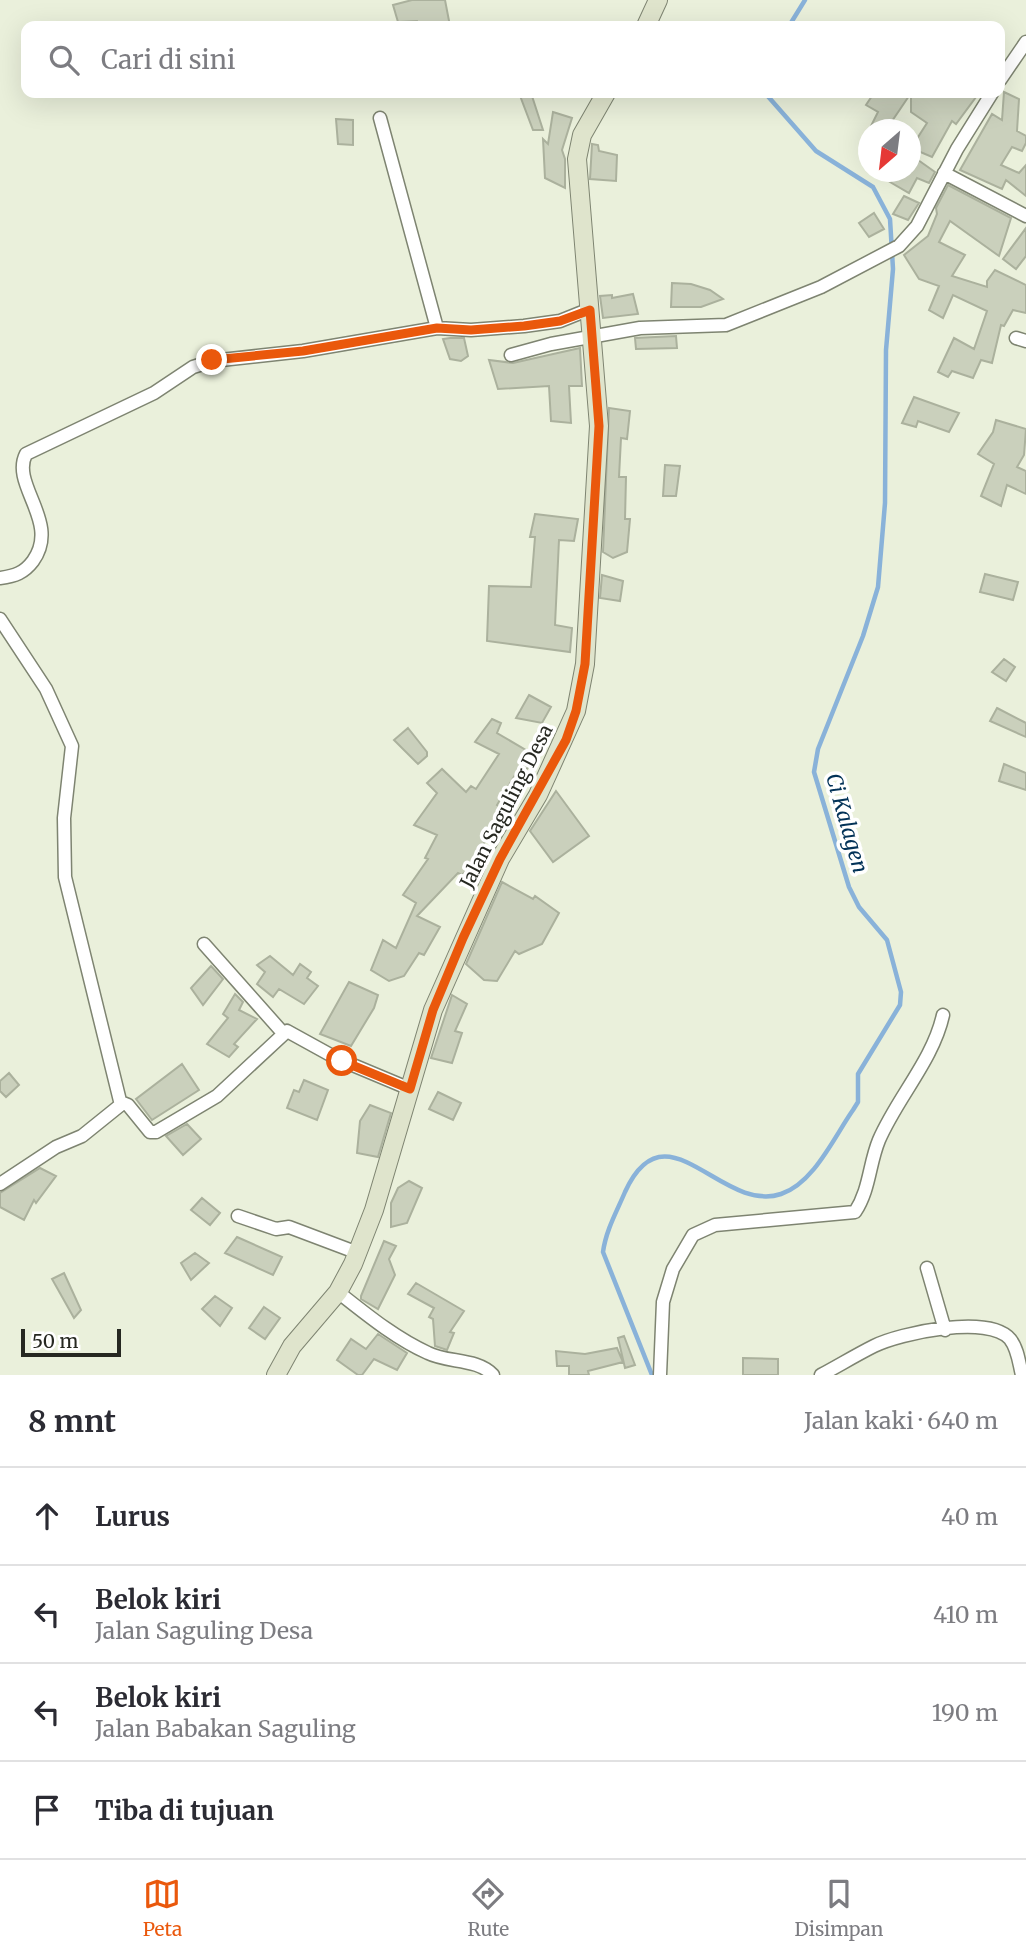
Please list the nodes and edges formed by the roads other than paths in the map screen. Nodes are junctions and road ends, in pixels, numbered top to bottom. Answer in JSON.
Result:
{"nodes":[{"id":1,"x":658,"y":0,"type":"edge"},
{"id":2,"x":648,"y":21,"type":"edge"},
{"id":3,"x":1026,"y":42,"type":"edge"},
{"id":4,"x":1005,"y":71,"type":"edge"},
{"id":5,"x":603,"y":98,"type":"edge"},
{"id":6,"x":989,"y":98,"type":"edge"},
{"id":7,"x":380,"y":118,"type":"dead end"},
{"id":8,"x":944,"y":173,"type":"junction"},
{"id":9,"x":1026,"y":216,"type":"edge"},
{"id":10,"x":590,"y":310,"type":"junction"},
{"id":11,"x":437,"y":328,"type":"junction"},
{"id":12,"x":591,"y":336,"type":"junction"},
{"id":13,"x":512,"y":355,"type":"dead end"},
{"id":14,"x":0,"y":578,"type":"edge"},
{"id":15,"x":0,"y":619,"type":"edge"},
{"id":16,"x":204,"y":944,"type":"dead end"},
{"id":17,"x":943,"y":1015,"type":"dead end"},
{"id":18,"x":283,"y":1033,"type":"junction"},
{"id":19,"x":410,"y":1089,"type":"junction"},
{"id":20,"x":121,"y":1105,"type":"junction"},
{"id":21,"x":0,"y":1184,"type":"edge"},
{"id":22,"x":238,"y":1216,"type":"dead end"},
{"id":23,"x":358,"y":1253,"type":"junction"},
{"id":24,"x":927,"y":1268,"type":"dead end"},
{"id":25,"x":338,"y":1292,"type":"junction"},
{"id":26,"x":945,"y":1330,"type":"junction"},
{"id":27,"x":276,"y":1375,"type":"edge"},
{"id":28,"x":493,"y":1375,"type":"edge"},
{"id":29,"x":660,"y":1375,"type":"edge"},
{"id":30,"x":821,"y":1375,"type":"edge"},
{"id":31,"x":1022,"y":1375,"type":"edge"}],
"edges":[{"from":1,"to":2,"type":"street"},
{"from":3,"to":4,"type":"street"},
{"from":5,"to":10,"type":"street","name":"Jalan Saguling Desa"},
{"from":6,"to":8,"type":"street"},
{"from":7,"to":11,"type":"street"},
{"from":8,"to":9,"type":"street"},
{"from":8,"to":12,"type":"street"},
{"from":10,"to":11,"type":"street"},
{"from":10,"to":12,"type":"street","name":"Jalan Saguling Desa"},
{"from":11,"to":14,"type":"street"},
{"from":12,"to":13,"type":"street"},
{"from":12,"to":19,"type":"street","name":"Jalan Saguling Desa"},
{"from":15,"to":20,"type":"street"},
{"from":16,"to":18,"type":"street"},
{"from":17,"to":29,"type":"street"},
{"from":18,"to":19,"type":"street"},
{"from":18,"to":20,"type":"street"},
{"from":19,"to":23,"type":"street","name":"Jalan Saguling Desa"},
{"from":20,"to":21,"type":"street"},
{"from":22,"to":23,"type":"street"},
{"from":23,"to":25,"type":"street","name":"Jalan Saguling Desa"},
{"from":24,"to":26,"type":"street"},
{"from":25,"to":27,"type":"street","name":"Jalan Saguling Desa"},
{"from":25,"to":28,"type":"street"},
{"from":26,"to":30,"type":"street"},
{"from":26,"to":31,"type":"street"}]}
